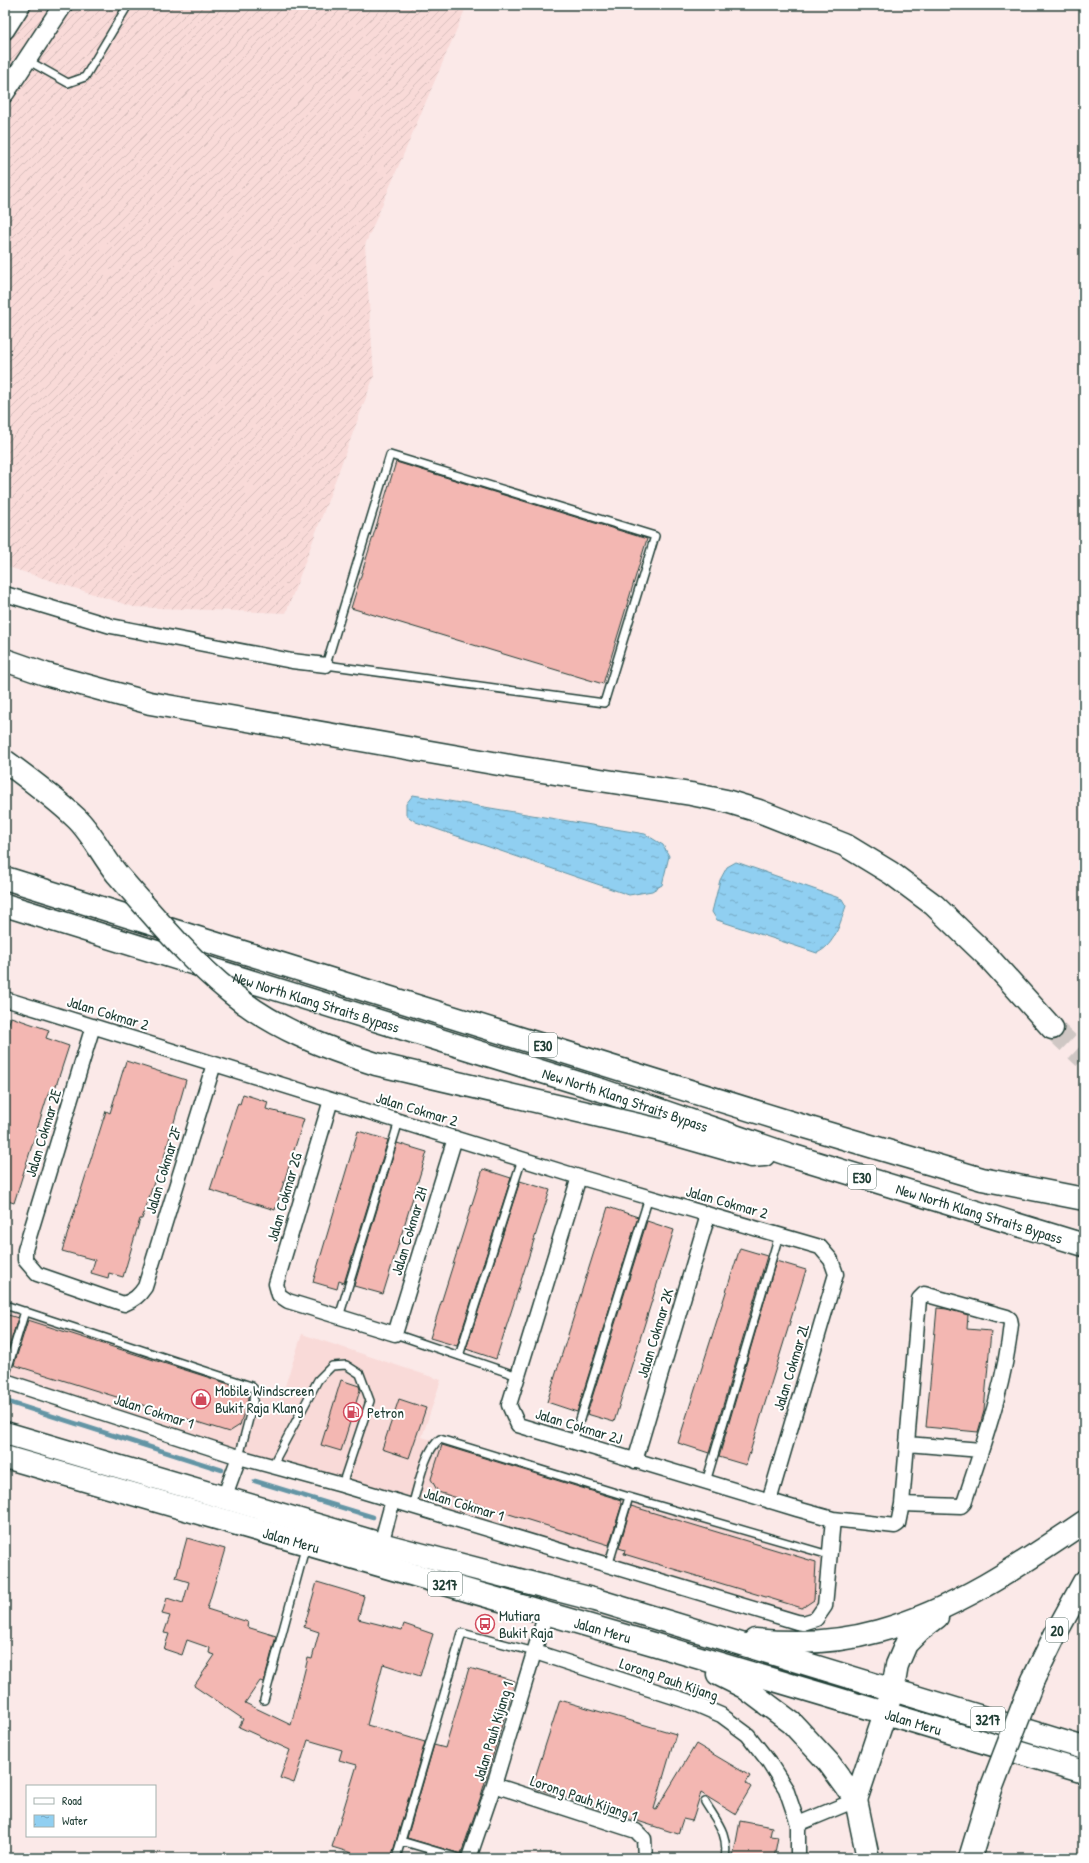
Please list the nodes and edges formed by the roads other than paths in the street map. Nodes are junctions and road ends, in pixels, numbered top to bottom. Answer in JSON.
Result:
{"nodes":[{"id":1,"x":21,"y":5,"type":"edge"},
{"id":2,"x":63,"y":5,"type":"edge"},
{"id":3,"x":128,"y":5,"type":"edge"},
{"id":4,"x":5,"y":30,"type":"edge"},
{"id":5,"x":27,"y":60,"type":"junction"},
{"id":6,"x":5,"y":93,"type":"edge"},
{"id":7,"x":5,"y":594,"type":"edge"},
{"id":8,"x":5,"y":660,"type":"edge"},
{"id":9,"x":326,"y":665,"type":"junction"},
{"id":10,"x":5,"y":761,"type":"edge"},
{"id":11,"x":5,"y":878,"type":"edge"},
{"id":12,"x":5,"y":905,"type":"edge"},
{"id":13,"x":5,"y":999,"type":"edge"},
{"id":14,"x":93,"y":1026,"type":"junction"},
{"id":15,"x":1052,"y":1028,"type":"tunnel mouth"},
{"id":16,"x":214,"y":1064,"type":"junction"},
{"id":17,"x":331,"y":1100,"type":"junction"},
{"id":18,"x":399,"y":1121,"type":"junction"},
{"id":19,"x":455,"y":1138,"type":"junction"},
{"id":20,"x":787,"y":1154,"type":"junction"},
{"id":21,"x":522,"y":1159,"type":"junction"},
{"id":22,"x":579,"y":1176,"type":"junction"},
{"id":23,"x":649,"y":1197,"type":"junction"},
{"id":24,"x":1084,"y":1199,"type":"edge"},
{"id":25,"x":708,"y":1214,"type":"junction"},
{"id":26,"x":779,"y":1235,"type":"junction"},
{"id":27,"x":1084,"y":1245,"type":"edge"},
{"id":28,"x":820,"y":1247,"type":"joint"},
{"id":29,"x":145,"y":1287,"type":"joint"},
{"id":30,"x":5,"y":1305,"type":"edge"},
{"id":31,"x":25,"y":1311,"type":"junction"},
{"id":32,"x":338,"y":1316,"type":"junction"},
{"id":33,"x":395,"y":1334,"type":"junction"},
{"id":34,"x":459,"y":1356,"type":"junction"},
{"id":35,"x":518,"y":1376,"type":"junction"},
{"id":36,"x":5,"y":1377,"type":"edge"},
{"id":37,"x":5,"y":1381,"type":"edge"},
{"id":38,"x":5,"y":1433,"type":"edge"},
{"id":39,"x":573,"y":1442,"type":"junction"},
{"id":40,"x":907,"y":1444,"type":"junction"},
{"id":41,"x":981,"y":1450,"type":"junction"},
{"id":42,"x":5,"y":1457,"type":"edge"},
{"id":43,"x":239,"y":1457,"type":"junction"},
{"id":44,"x":635,"y":1460,"type":"junction"},
{"id":45,"x":272,"y":1466,"type":"junction"},
{"id":46,"x":706,"y":1482,"type":"junction"},
{"id":47,"x":342,"y":1485,"type":"junction"},
{"id":48,"x":629,"y":1496,"type":"junction"},
{"id":49,"x":224,"y":1498,"type":"junction"},
{"id":50,"x":393,"y":1500,"type":"junction"},
{"id":51,"x":769,"y":1501,"type":"junction"},
{"id":52,"x":902,"y":1504,"type":"junction"},
{"id":53,"x":412,"y":1506,"type":"junction"},
{"id":54,"x":833,"y":1519,"type":"junction"},
{"id":55,"x":1084,"y":1522,"type":"edge"},
{"id":56,"x":381,"y":1544,"type":"junction"},
{"id":57,"x":306,"y":1545,"type":"junction"},
{"id":58,"x":829,"y":1555,"type":"junction"},
{"id":59,"x":608,"y":1566,"type":"junction"},
{"id":60,"x":1084,"y":1582,"type":"edge"},
{"id":61,"x":990,"y":1583,"type":"junction"},
{"id":62,"x":546,"y":1613,"type":"junction"},
{"id":63,"x":714,"y":1635,"type":"junction"},
{"id":64,"x":653,"y":1644,"type":"junction"},
{"id":65,"x":535,"y":1652,"type":"junction"},
{"id":66,"x":893,"y":1689,"type":"junction"},
{"id":67,"x":264,"y":1700,"type":"dead end"},
{"id":68,"x":884,"y":1713,"type":"junction"},
{"id":69,"x":1084,"y":1748,"type":"edge"},
{"id":70,"x":1084,"y":1772,"type":"edge"},
{"id":71,"x":494,"y":1785,"type":"junction"},
{"id":72,"x":856,"y":1800,"type":"junction"},
{"id":73,"x":705,"y":1802,"type":"dead end"},
{"id":74,"x":798,"y":1824,"type":"junction"},
{"id":75,"x":401,"y":1841,"type":"junction"},
{"id":76,"x":396,"y":1858,"type":"edge"},
{"id":77,"x":459,"y":1858,"type":"edge"},
{"id":78,"x":469,"y":1858,"type":"edge"},
{"id":79,"x":646,"y":1858,"type":"edge"},
{"id":80,"x":725,"y":1858,"type":"edge"},
{"id":81,"x":798,"y":1858,"type":"edge"},
{"id":82,"x":868,"y":1858,"type":"edge"},
{"id":83,"x":970,"y":1858,"type":"edge"}],
"edges":[{"from":1,"to":4,"type":"street"},
{"from":2,"to":5,"type":"street"},
{"from":3,"to":5,"type":"lane"},
{"from":5,"to":6,"type":"street"},
{"from":7,"to":9,"type":"street"},
{"from":8,"to":15,"type":"highway"},
{"from":9,"to":9,"type":"lane"},
{"from":10,"to":20,"type":"highway","bridge":true},
{"from":11,"to":24,"type":"highway","name":"New North Klang Straits Bypass","number":"E30"},
{"from":12,"to":20,"type":"highway","name":"New North Klang Straits Bypass","number":"E30"},
{"from":13,"to":14,"type":"street","name":"Jalan Cokmar 2"},
{"from":14,"to":16,"type":"street","name":"Jalan Cokmar 2"},
{"from":14,"to":29,"type":"street","name":"Jalan Cokmar 2E"},
{"from":16,"to":17,"type":"street","name":"Jalan Cokmar 2"},
{"from":16,"to":29,"type":"street","name":"Jalan Cokmar 2F"},
{"from":17,"to":18,"type":"street","name":"Jalan Cokmar 2"},
{"from":17,"to":32,"type":"street","name":"Jalan Cokmar 2G"},
{"from":18,"to":19,"type":"street","name":"Jalan Cokmar 2"},
{"from":18,"to":32,"type":"lane"},
{"from":19,"to":21,"type":"street","name":"Jalan Cokmar 2"},
{"from":19,"to":33,"type":"street","name":"Jalan Cokmar 2H"},
{"from":20,"to":27,"type":"highway","name":"New North Klang Straits Bypass","number":"E30"},
{"from":21,"to":22,"type":"street","name":"Jalan Cokmar 2"},
{"from":21,"to":34,"type":"lane"},
{"from":22,"to":23,"type":"street","name":"Jalan Cokmar 2"},
{"from":22,"to":35,"type":"street","name":"Jalan Cokmar 2J"},
{"from":23,"to":25,"type":"street","name":"Jalan Cokmar 2"},
{"from":23,"to":39,"type":"lane"},
{"from":25,"to":26,"type":"street","name":"Jalan Cokmar 2"},
{"from":25,"to":44,"type":"street","name":"Jalan Cokmar 2K"},
{"from":26,"to":28,"type":"street","name":"Jalan Cokmar 2"},
{"from":26,"to":46,"type":"lane"},
{"from":28,"to":51,"type":"street","name":"Jalan Cokmar 2L"},
{"from":30,"to":31,"type":"lane"},
{"from":31,"to":36,"type":"lane"},
{"from":31,"to":43,"type":"lane"},
{"from":32,"to":33,"type":"street"},
{"from":33,"to":34,"type":"lane"},
{"from":34,"to":35,"type":"lane"},
{"from":35,"to":39,"type":"street","name":"Jalan Cokmar 2J"},
{"from":37,"to":43,"type":"street","name":"Jalan Cokmar 1"},
{"from":38,"to":49,"type":"highway","name":"Jalan Meru","number":"3217"},
{"from":39,"to":44,"type":"street","name":"Jalan Cokmar 2J"},
{"from":40,"to":41,"type":"street"},
{"from":40,"to":41,"type":"street"},
{"from":40,"to":52,"type":"street"},
{"from":41,"to":52,"type":"street"},
{"from":42,"to":57,"type":"highway","name":"Jalan Meru","number":"3217"},
{"from":43,"to":45,"type":"street","name":"Jalan Cokmar 1"},
{"from":43,"to":49,"type":"street"},
{"from":44,"to":46,"type":"street","name":"Jalan Cokmar 2J"},
{"from":45,"to":47,"type":"street","name":"Jalan Cokmar 1"},
{"from":45,"to":47,"type":"lane"},
{"from":46,"to":51,"type":"street","name":"Jalan Cokmar 2J"},
{"from":47,"to":50,"type":"street","name":"Jalan Cokmar 1"},
{"from":48,"to":53,"type":"lane"},
{"from":48,"to":58,"type":"lane"},
{"from":48,"to":59,"type":"lane"},
{"from":49,"to":56,"type":"highway","name":"Jalan Meru","number":"3217"},
{"from":50,"to":53,"type":"street","name":"Jalan Cokmar 1"},
{"from":50,"to":56,"type":"street"},
{"from":51,"to":54,"type":"street","name":"Jalan Cokmar 2J"},
{"from":52,"to":54,"type":"street","name":"Jalan Cokmar 2J"},
{"from":53,"to":59,"type":"street","name":"Jalan Cokmar 1"},
{"from":54,"to":58,"type":"street","name":"Jalan Cokmar 1"},
{"from":55,"to":61,"type":"highway"},
{"from":56,"to":63,"type":"highway","name":"Jalan Meru","number":"3217"},
{"from":57,"to":62,"type":"highway","name":"Jalan Meru","number":"3217"},
{"from":57,"to":67,"type":"lane"},
{"from":58,"to":59,"type":"street","name":"Jalan Cokmar 1"},
{"from":60,"to":83,"type":"highway","number":"20","bridge":true},
{"from":61,"to":63,"type":"highway"},
{"from":61,"to":66,"type":"highway"},
{"from":62,"to":64,"type":"highway","name":"Jalan Meru","number":"3217"},
{"from":62,"to":65,"type":"street","name":"Jalan Pauh Kijang 1"},
{"from":63,"to":66,"type":"highway","name":"Jalan Meru","number":"3217"},
{"from":64,"to":68,"type":"highway","name":"Jalan Meru","number":"3217"},
{"from":64,"to":72,"type":"highway"},
{"from":65,"to":71,"type":"street","name":"Jalan Pauh Kijang 1"},
{"from":65,"to":74,"type":"street","name":"Lorong Pauh Kijang"},
{"from":65,"to":75,"type":"lane"},
{"from":66,"to":68,"type":"highway"},
{"from":66,"to":69,"type":"highway","name":"Jalan Meru","number":"3217"},
{"from":68,"to":70,"type":"highway","name":"Jalan Meru","number":"3217"},
{"from":68,"to":72,"type":"highway"},
{"from":71,"to":78,"type":"street","name":"Jalan Pauh Kijang 1"},
{"from":71,"to":79,"type":"street","name":"Lorong Pauh Kijang 1"},
{"from":72,"to":74,"type":"street"},
{"from":72,"to":82,"type":"highway"},
{"from":73,"to":80,"type":"lane"},
{"from":74,"to":81,"type":"street","name":"Lorong Pauh Kijang"},
{"from":75,"to":76,"type":"lane"},
{"from":75,"to":77,"type":"lane"}]}
